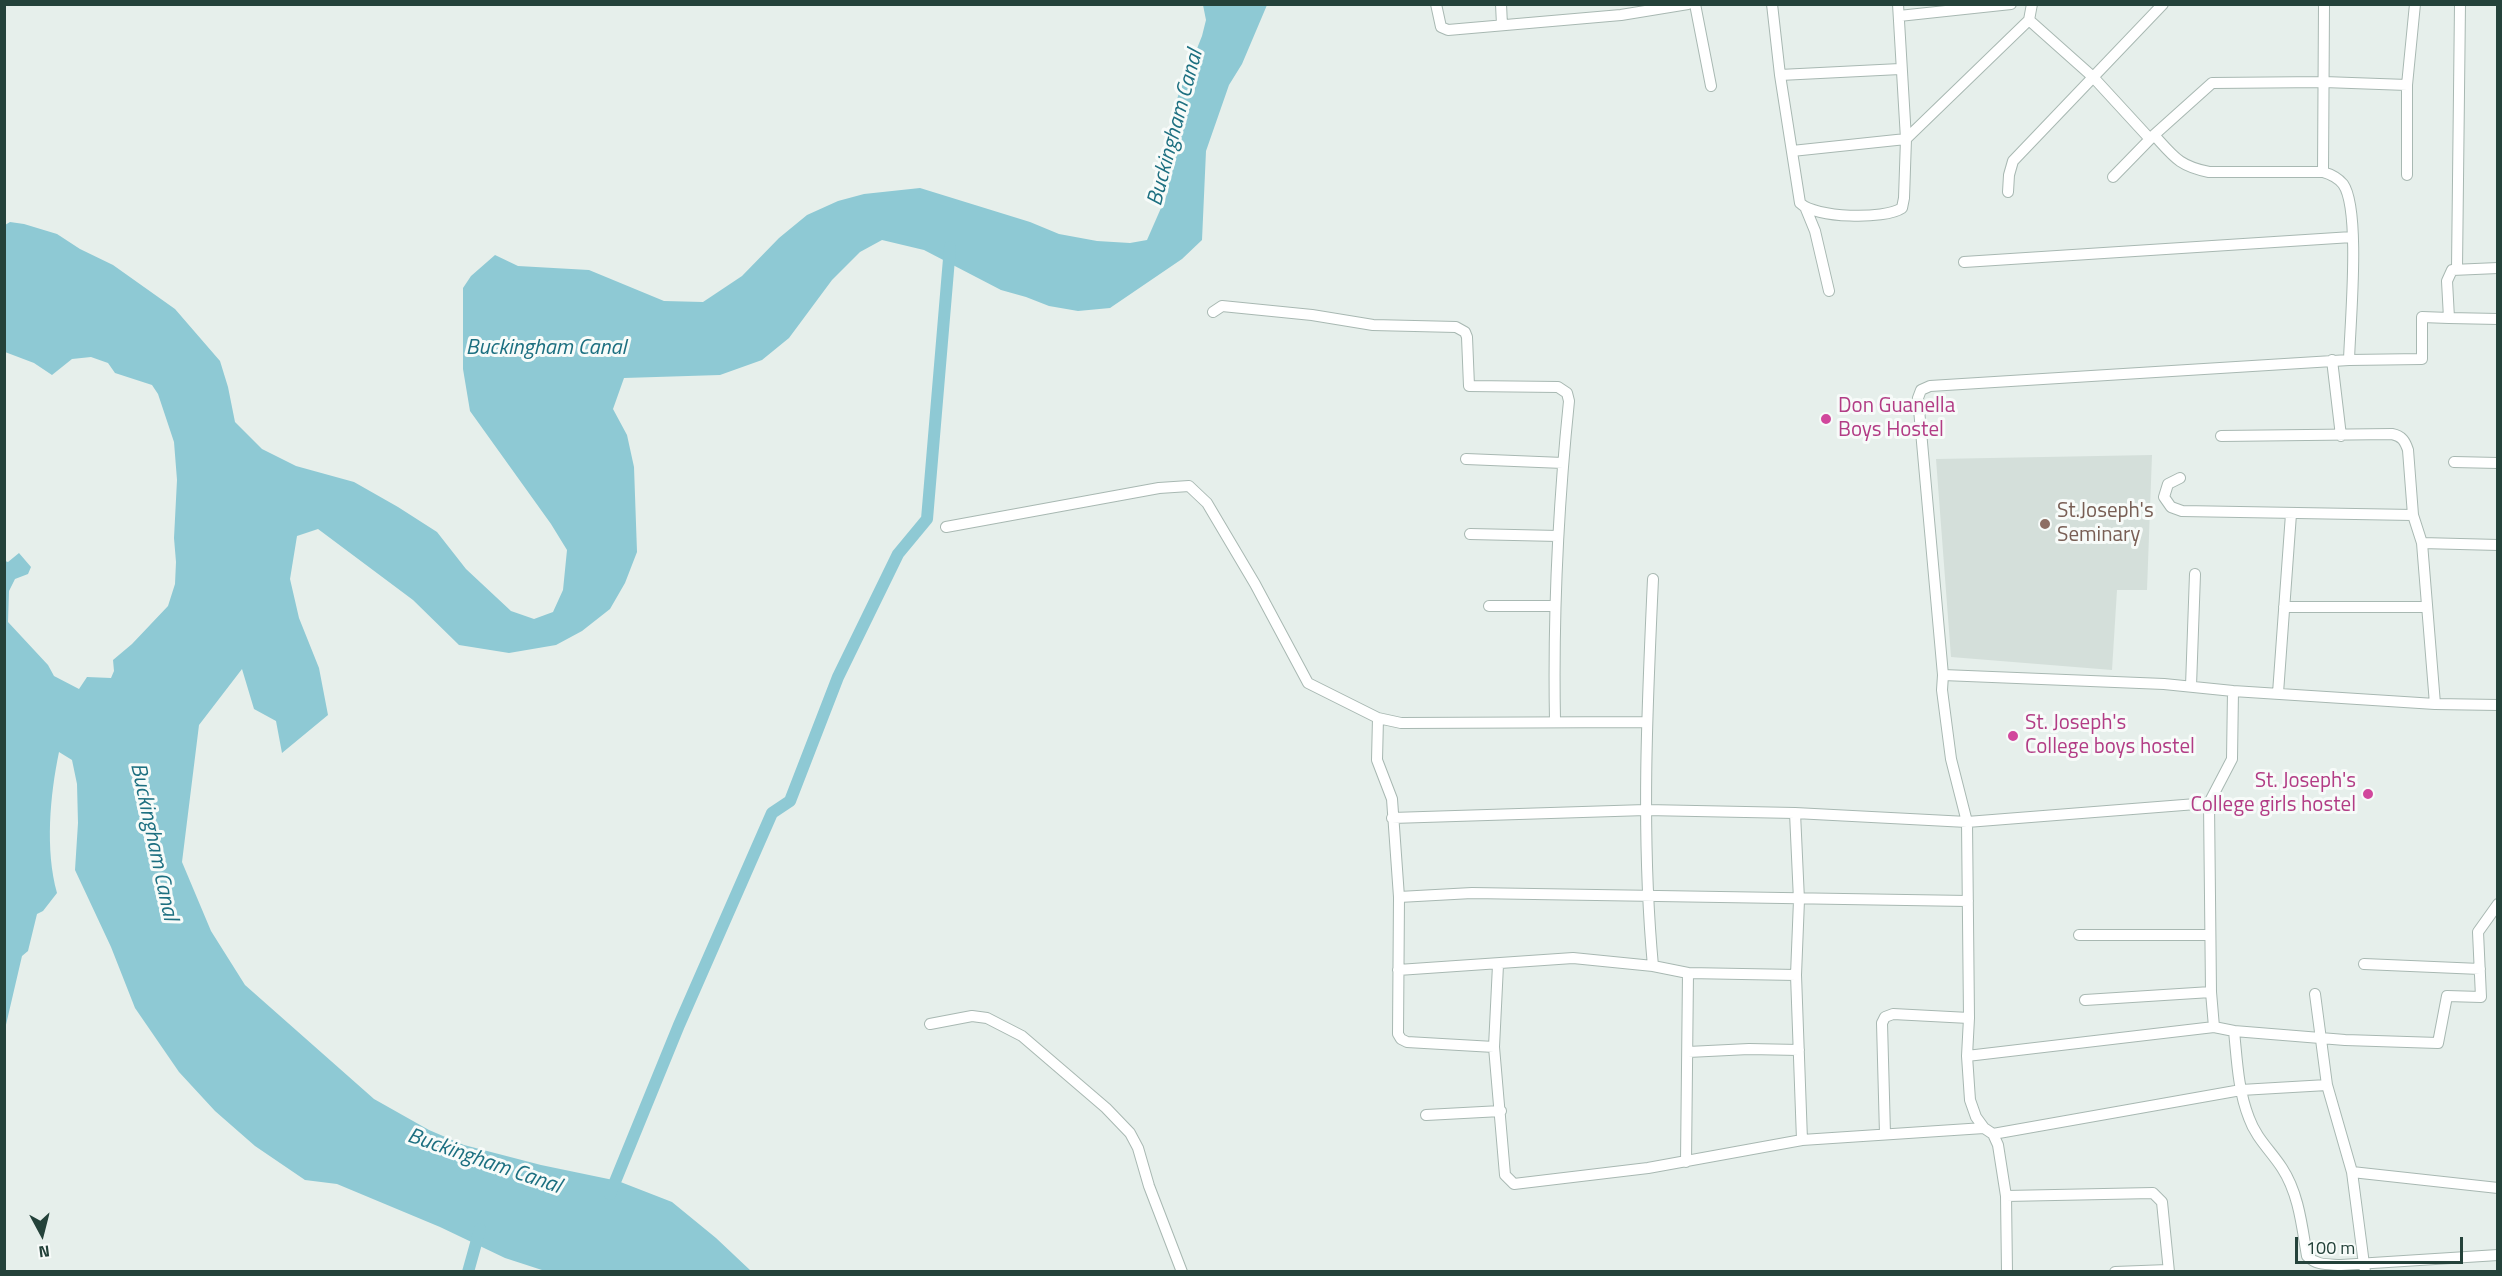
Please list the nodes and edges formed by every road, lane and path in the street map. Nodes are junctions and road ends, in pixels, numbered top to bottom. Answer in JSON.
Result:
{"nodes":[{"id":1,"x":1436,"y":4,"type":"edge"},
{"id":2,"x":1501,"y":4,"type":"edge"},
{"id":3,"x":1688,"y":4,"type":"edge"},
{"id":4,"x":1695,"y":4,"type":"edge"},
{"id":5,"x":1772,"y":4,"type":"edge"},
{"id":6,"x":2011,"y":4,"type":"edge"},
{"id":7,"x":2032,"y":4,"type":"edge"},
{"id":8,"x":2163,"y":4,"type":"edge"},
{"id":9,"x":2324,"y":4,"type":"edge"},
{"id":10,"x":2415,"y":4,"type":"edge"},
{"id":11,"x":2460,"y":4,"type":"edge"},
{"id":12,"x":1619,"y":10,"type":"edge"},
{"id":13,"x":1898,"y":10,"type":"edge"},
{"id":14,"x":2029,"y":20,"type":"junction"},
{"id":15,"x":1502,"y":25,"type":"junction"},
{"id":16,"x":1900,"y":69,"type":"junction"},
{"id":17,"x":1780,"y":75,"type":"junction"},
{"id":18,"x":2093,"y":77,"type":"junction"},
{"id":19,"x":2324,"y":82,"type":"junction"},
{"id":20,"x":2407,"y":85,"type":"junction"},
{"id":21,"x":1711,"y":86,"type":"dead end"},
{"id":22,"x":2152,"y":137,"type":"junction"},
{"id":23,"x":1906,"y":140,"type":"junction"},
{"id":24,"x":1792,"y":151,"type":"junction"},
{"id":25,"x":2323,"y":172,"type":"junction"},
{"id":26,"x":2407,"y":175,"type":"dead end"},
{"id":27,"x":2113,"y":177,"type":"dead end"},
{"id":28,"x":2008,"y":192,"type":"dead end"},
{"id":29,"x":1806,"y":209,"type":"junction"},
{"id":30,"x":2352,"y":237,"type":"junction"},
{"id":31,"x":1964,"y":262,"type":"dead end"},
{"id":32,"x":2457,"y":268,"type":"junction"},
{"id":33,"x":2498,"y":268,"type":"edge"},
{"id":34,"x":1829,"y":291,"type":"dead end"},
{"id":35,"x":1212,"y":312,"type":"dead end"},
{"id":36,"x":2449,"y":318,"type":"junction"},
{"id":37,"x":2498,"y":319,"type":"edge"},
{"id":38,"x":2332,"y":360,"type":"junction"},
{"id":39,"x":2349,"y":360,"type":"junction"},
{"id":40,"x":2221,"y":436,"type":"dead end"},
{"id":41,"x":2341,"y":436,"type":"junction"},
{"id":42,"x":1466,"y":459,"type":"dead end"},
{"id":43,"x":2454,"y":462,"type":"dead end"},
{"id":44,"x":1563,"y":463,"type":"junction"},
{"id":45,"x":2498,"y":464,"type":"edge"},
{"id":46,"x":2180,"y":478,"type":"dead end"},
{"id":47,"x":2291,"y":514,"type":"junction"},
{"id":48,"x":2413,"y":515,"type":"junction"},
{"id":49,"x":946,"y":527,"type":"dead end"},
{"id":50,"x":1470,"y":534,"type":"dead end"},
{"id":51,"x":1558,"y":536,"type":"junction"},
{"id":52,"x":2422,"y":543,"type":"junction"},
{"id":53,"x":2498,"y":545,"type":"edge"},
{"id":54,"x":2195,"y":574,"type":"dead end"},
{"id":55,"x":1653,"y":579,"type":"dead end"},
{"id":56,"x":1489,"y":606,"type":"dead end"},
{"id":57,"x":1555,"y":606,"type":"junction"},
{"id":58,"x":2284,"y":607,"type":"junction"},
{"id":59,"x":2426,"y":607,"type":"junction"},
{"id":60,"x":1943,"y":675,"type":"junction"},
{"id":61,"x":2191,"y":686,"type":"junction"},
{"id":62,"x":2233,"y":691,"type":"junction"},
{"id":63,"x":2278,"y":693,"type":"junction"},
{"id":64,"x":2435,"y":704,"type":"junction"},
{"id":65,"x":2498,"y":705,"type":"edge"},
{"id":66,"x":1378,"y":718,"type":"junction"},
{"id":67,"x":1555,"y":721,"type":"junction"},
{"id":68,"x":1646,"y":722,"type":"junction"},
{"id":69,"x":2209,"y":803,"type":"junction"},
{"id":70,"x":1646,"y":810,"type":"junction"},
{"id":71,"x":1795,"y":813,"type":"junction"},
{"id":72,"x":1392,"y":818,"type":"junction"},
{"id":73,"x":1967,"y":822,"type":"junction"},
{"id":74,"x":1646,"y":895,"type":"junction"},
{"id":75,"x":1399,"y":897,"type":"junction"},
{"id":76,"x":1798,"y":900,"type":"junction"},
{"id":77,"x":1968,"y":901,"type":"junction"},
{"id":78,"x":2498,"y":904,"type":"edge"},
{"id":79,"x":2210,"y":934,"type":"junction"},
{"id":80,"x":2079,"y":935,"type":"dead end"},
{"id":81,"x":2364,"y":964,"type":"dead end"},
{"id":82,"x":1497,"y":965,"type":"junction"},
{"id":83,"x":1653,"y":966,"type":"junction"},
{"id":84,"x":2480,"y":969,"type":"junction"},
{"id":85,"x":1398,"y":970,"type":"junction"},
{"id":86,"x":1688,"y":973,"type":"junction"},
{"id":87,"x":1796,"y":975,"type":"junction"},
{"id":88,"x":2211,"y":992,"type":"junction"},
{"id":89,"x":2315,"y":994,"type":"dead end"},
{"id":90,"x":2085,"y":1000,"type":"dead end"},
{"id":91,"x":1969,"y":1018,"type":"junction"},
{"id":92,"x":930,"y":1024,"type":"dead end"},
{"id":93,"x":2214,"y":1027,"type":"junction"},
{"id":94,"x":2234,"y":1031,"type":"junction"},
{"id":95,"x":2320,"y":1039,"type":"junction"},
{"id":96,"x":1494,"y":1047,"type":"junction"},
{"id":97,"x":1798,"y":1050,"type":"junction"},
{"id":98,"x":1688,"y":1052,"type":"junction"},
{"id":99,"x":1966,"y":1056,"type":"junction"},
{"id":100,"x":2327,"y":1085,"type":"junction"},
{"id":101,"x":2241,"y":1090,"type":"junction"},
{"id":102,"x":1500,"y":1111,"type":"junction"},
{"id":103,"x":1426,"y":1115,"type":"dead end"},
{"id":104,"x":1989,"y":1131,"type":"junction"},
{"id":105,"x":1885,"y":1134,"type":"junction"},
{"id":106,"x":1802,"y":1140,"type":"junction"},
{"id":107,"x":1686,"y":1162,"type":"junction"},
{"id":108,"x":2352,"y":1172,"type":"junction"},
{"id":109,"x":2498,"y":1188,"type":"edge"},
{"id":110,"x":2006,"y":1196,"type":"junction"},
{"id":111,"x":2498,"y":1255,"type":"edge"},
{"id":112,"x":2365,"y":1267,"type":"edge"},
{"id":113,"x":2168,"y":1271,"type":"edge"},
{"id":114,"x":1182,"y":1272,"type":"edge"},
{"id":115,"x":2007,"y":1272,"type":"edge"},
{"id":116,"x":2115,"y":1272,"type":"edge"}],
"edges":[{"from":1,"to":15,"type":"street"},
{"from":2,"to":15,"type":"street"},
{"from":3,"to":12,"type":"street"},
{"from":4,"to":21,"type":"street"},
{"from":5,"to":17,"type":"street"},
{"from":6,"to":13,"type":"street"},
{"from":7,"to":14,"type":"street"},
{"from":8,"to":18,"type":"street"},
{"from":9,"to":19,"type":"street"},
{"from":10,"to":20,"type":"street"},
{"from":11,"to":32,"type":"street"},
{"from":12,"to":15,"type":"street"},
{"from":13,"to":16,"type":"street"},
{"from":14,"to":18,"type":"street"},
{"from":14,"to":23,"type":"street"},
{"from":16,"to":17,"type":"street"},
{"from":16,"to":23,"type":"street"},
{"from":17,"to":24,"type":"street"},
{"from":18,"to":22,"type":"street"},
{"from":18,"to":28,"type":"street"},
{"from":19,"to":20,"type":"street"},
{"from":19,"to":22,"type":"street"},
{"from":19,"to":25,"type":"street"},
{"from":20,"to":26,"type":"street"},
{"from":22,"to":25,"type":"street"},
{"from":22,"to":27,"type":"street"},
{"from":23,"to":24,"type":"street"},
{"from":23,"to":29,"type":"street"},
{"from":24,"to":29,"type":"street"},
{"from":25,"to":30,"type":"street"},
{"from":29,"to":34,"type":"street"},
{"from":30,"to":31,"type":"street"},
{"from":30,"to":39,"type":"street"},
{"from":32,"to":33,"type":"street"},
{"from":32,"to":36,"type":"street"},
{"from":35,"to":44,"type":"street"},
{"from":36,"to":37,"type":"street"},
{"from":36,"to":39,"type":"street"},
{"from":38,"to":39,"type":"street"},
{"from":38,"to":41,"type":"street"},
{"from":38,"to":60,"type":"street"},
{"from":40,"to":41,"type":"street"},
{"from":41,"to":48,"type":"street"},
{"from":42,"to":44,"type":"street"},
{"from":43,"to":45,"type":"street"},
{"from":44,"to":51,"type":"street"},
{"from":46,"to":47,"type":"street"},
{"from":47,"to":48,"type":"street"},
{"from":47,"to":58,"type":"street"},
{"from":48,"to":52,"type":"street"},
{"from":49,"to":66,"type":"street"},
{"from":50,"to":51,"type":"street"},
{"from":51,"to":57,"type":"street"},
{"from":52,"to":53,"type":"street"},
{"from":52,"to":59,"type":"street"},
{"from":54,"to":61,"type":"street"},
{"from":55,"to":68,"type":"street"},
{"from":56,"to":57,"type":"street"},
{"from":57,"to":67,"type":"street"},
{"from":58,"to":59,"type":"street"},
{"from":58,"to":63,"type":"street"},
{"from":59,"to":64,"type":"street"},
{"from":60,"to":61,"type":"street"},
{"from":60,"to":73,"type":"street"},
{"from":61,"to":62,"type":"street"},
{"from":62,"to":63,"type":"street"},
{"from":62,"to":69,"type":"street"},
{"from":63,"to":64,"type":"street"},
{"from":64,"to":65,"type":"street"},
{"from":66,"to":67,"type":"street"},
{"from":66,"to":72,"type":"street"},
{"from":67,"to":68,"type":"street"},
{"from":68,"to":70,"type":"street"},
{"from":69,"to":73,"type":"street"},
{"from":69,"to":79,"type":"street"},
{"from":70,"to":71,"type":"street"},
{"from":70,"to":72,"type":"street"},
{"from":70,"to":74,"type":"street"},
{"from":71,"to":73,"type":"street"},
{"from":71,"to":76,"type":"street"},
{"from":72,"to":75,"type":"street"},
{"from":73,"to":77,"type":"street"},
{"from":74,"to":75,"type":"street"},
{"from":74,"to":76,"type":"street"},
{"from":74,"to":83,"type":"street"},
{"from":75,"to":85,"type":"street"},
{"from":76,"to":77,"type":"street"},
{"from":76,"to":87,"type":"street"},
{"from":77,"to":91,"type":"street"},
{"from":78,"to":84,"type":"street"},
{"from":79,"to":80,"type":"street"},
{"from":79,"to":88,"type":"street"},
{"from":81,"to":84,"type":"street"},
{"from":82,"to":83,"type":"street"},
{"from":82,"to":85,"type":"street"},
{"from":82,"to":96,"type":"street"},
{"from":83,"to":86,"type":"street"},
{"from":84,"to":95,"type":"street"},
{"from":85,"to":96,"type":"street"},
{"from":86,"to":87,"type":"street"},
{"from":86,"to":98,"type":"street"},
{"from":87,"to":97,"type":"street"},
{"from":88,"to":90,"type":"street"},
{"from":88,"to":93,"type":"street"},
{"from":89,"to":95,"type":"street"},
{"from":91,"to":99,"type":"street"},
{"from":91,"to":105,"type":"street"},
{"from":92,"to":114,"type":"street"},
{"from":93,"to":94,"type":"street"},
{"from":93,"to":99,"type":"street"},
{"from":94,"to":95,"type":"street"},
{"from":94,"to":101,"type":"street"},
{"from":95,"to":100,"type":"street"},
{"from":96,"to":102,"type":"street"},
{"from":97,"to":98,"type":"street"},
{"from":97,"to":106,"type":"street"},
{"from":98,"to":107,"type":"street"},
{"from":99,"to":104,"type":"street"},
{"from":100,"to":101,"type":"street"},
{"from":100,"to":108,"type":"street"},
{"from":101,"to":104,"type":"street"},
{"from":101,"to":112,"type":"street"},
{"from":102,"to":103,"type":"street"},
{"from":102,"to":107,"type":"street"},
{"from":104,"to":105,"type":"street"},
{"from":104,"to":110,"type":"street"},
{"from":105,"to":106,"type":"street"},
{"from":106,"to":107,"type":"street"},
{"from":108,"to":109,"type":"street"},
{"from":108,"to":112,"type":"street"},
{"from":110,"to":113,"type":"street"},
{"from":110,"to":115,"type":"street"},
{"from":111,"to":112,"type":"street"},
{"from":113,"to":116,"type":"street"}]}
